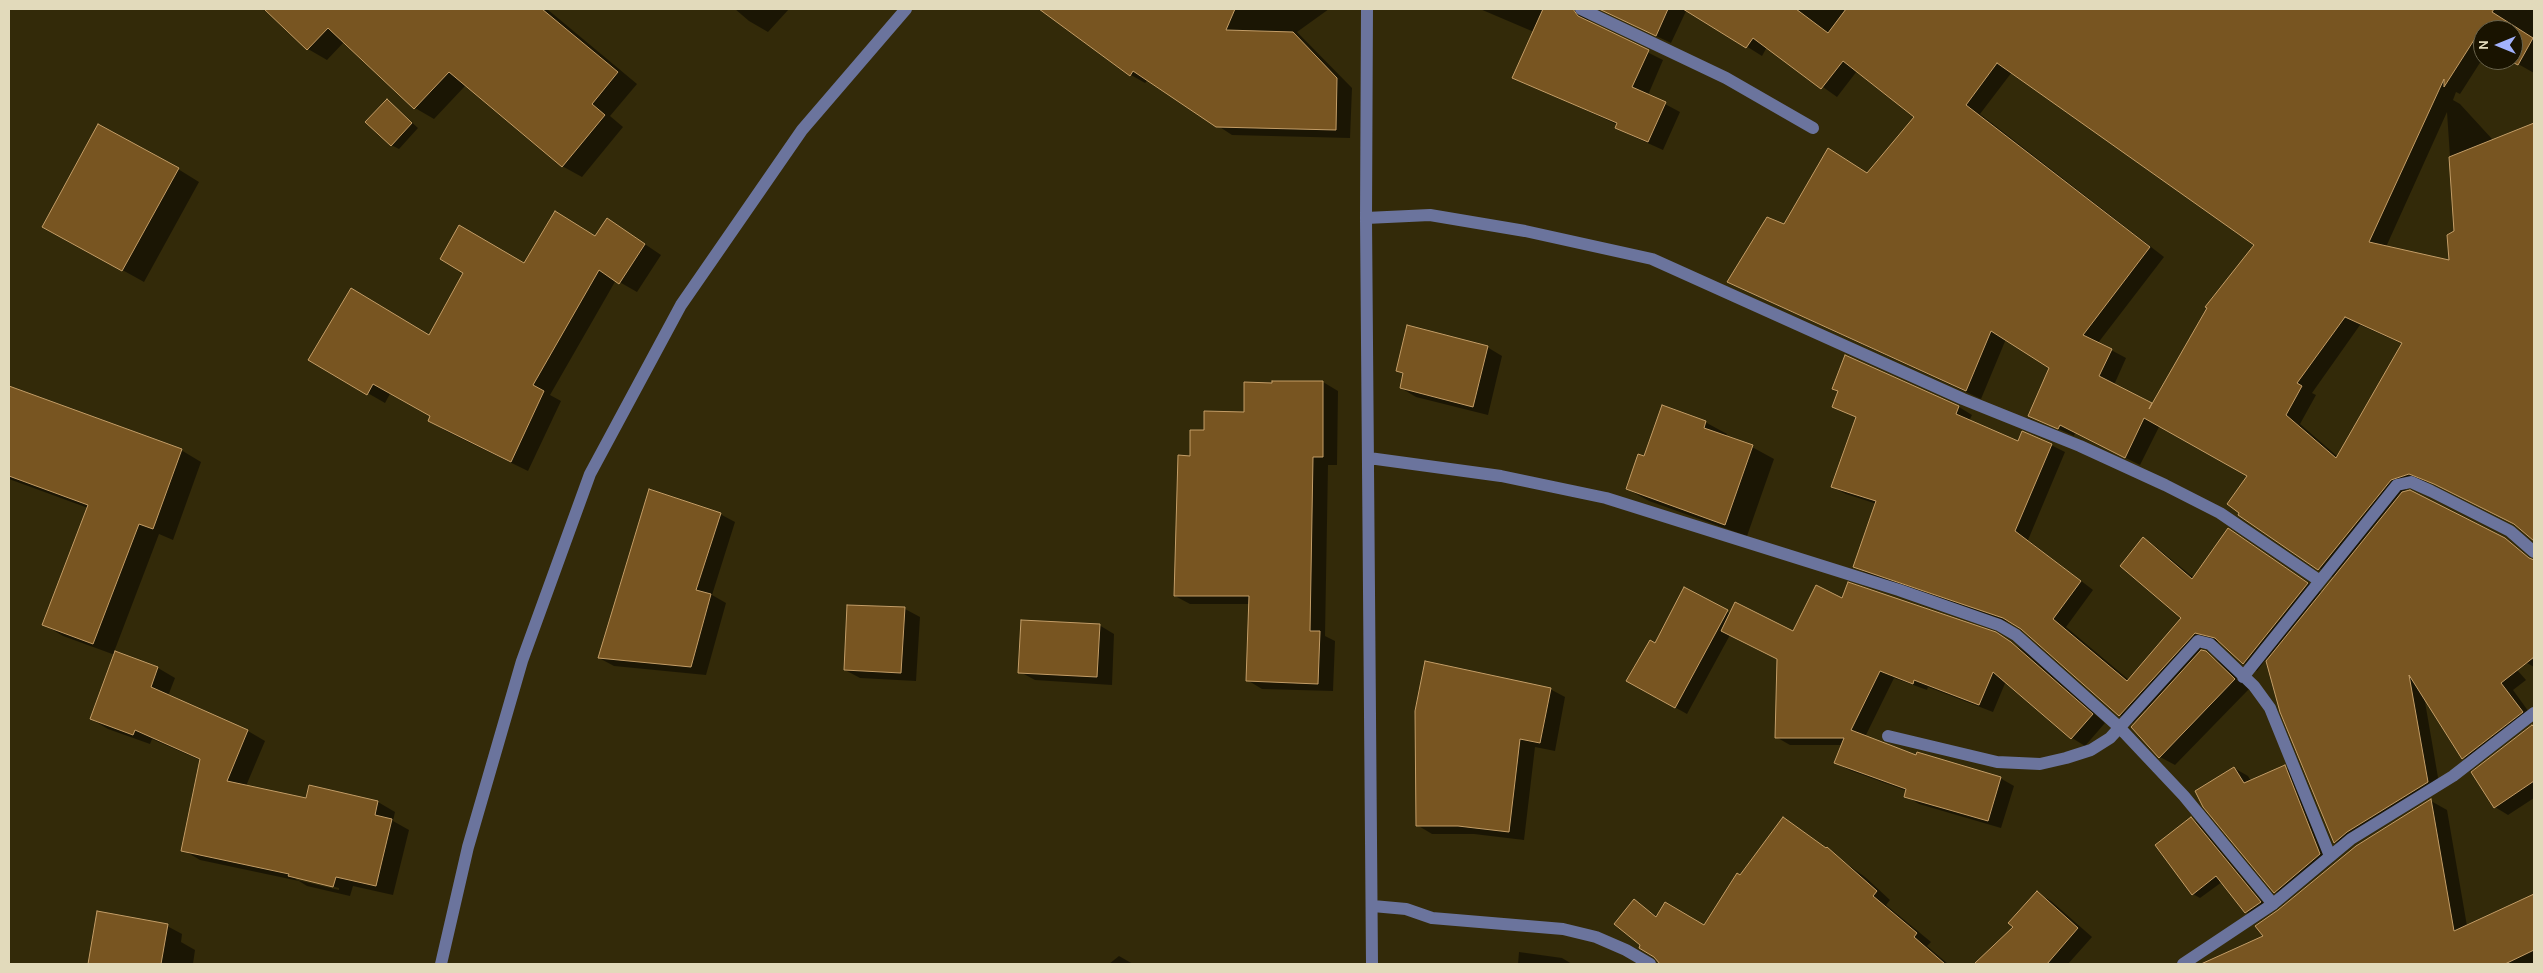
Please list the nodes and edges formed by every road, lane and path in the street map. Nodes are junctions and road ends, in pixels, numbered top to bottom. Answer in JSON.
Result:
{"nodes":[{"id":1,"x":906,"y":9,"type":"edge"},
{"id":2,"x":1367,"y":9,"type":"edge"},
{"id":3,"x":1581,"y":9,"type":"edge"},
{"id":4,"x":1813,"y":128,"type":"dead end"},
{"id":5,"x":1366,"y":218,"type":"junction"},
{"id":6,"x":1369,"y":458,"type":"junction"},
{"id":7,"x":2534,"y":552,"type":"edge"},
{"id":8,"x":2320,"y":581,"type":"junction"},
{"id":9,"x":2243,"y":677,"type":"junction"},
{"id":10,"x":2534,"y":712,"type":"edge"},
{"id":11,"x":2119,"y":727,"type":"junction"},
{"id":12,"x":1888,"y":736,"type":"dead end"},
{"id":13,"x":2330,"y":856,"type":"junction"},
{"id":14,"x":2273,"y":904,"type":"junction"},
{"id":15,"x":1373,"y":906,"type":"junction"},
{"id":16,"x":441,"y":964,"type":"edge"},
{"id":17,"x":1372,"y":964,"type":"edge"},
{"id":18,"x":1650,"y":964,"type":"edge"},
{"id":19,"x":2184,"y":964,"type":"edge"}],
"edges":[{"from":1,"to":16,"type":"street"},
{"from":2,"to":5,"type":"street"},
{"from":3,"to":4,"type":"street"},
{"from":5,"to":6,"type":"street"},
{"from":5,"to":8,"type":"street"},
{"from":6,"to":11,"type":"street"},
{"from":6,"to":15,"type":"street"},
{"from":7,"to":8,"type":"street"},
{"from":8,"to":9,"type":"street"},
{"from":9,"to":11,"type":"street"},
{"from":9,"to":13,"type":"street"},
{"from":10,"to":13,"type":"street"},
{"from":11,"to":12,"type":"street"},
{"from":11,"to":14,"type":"street"},
{"from":13,"to":14,"type":"street"},
{"from":14,"to":19,"type":"street"},
{"from":15,"to":17,"type":"street"},
{"from":15,"to":18,"type":"street"}]}
